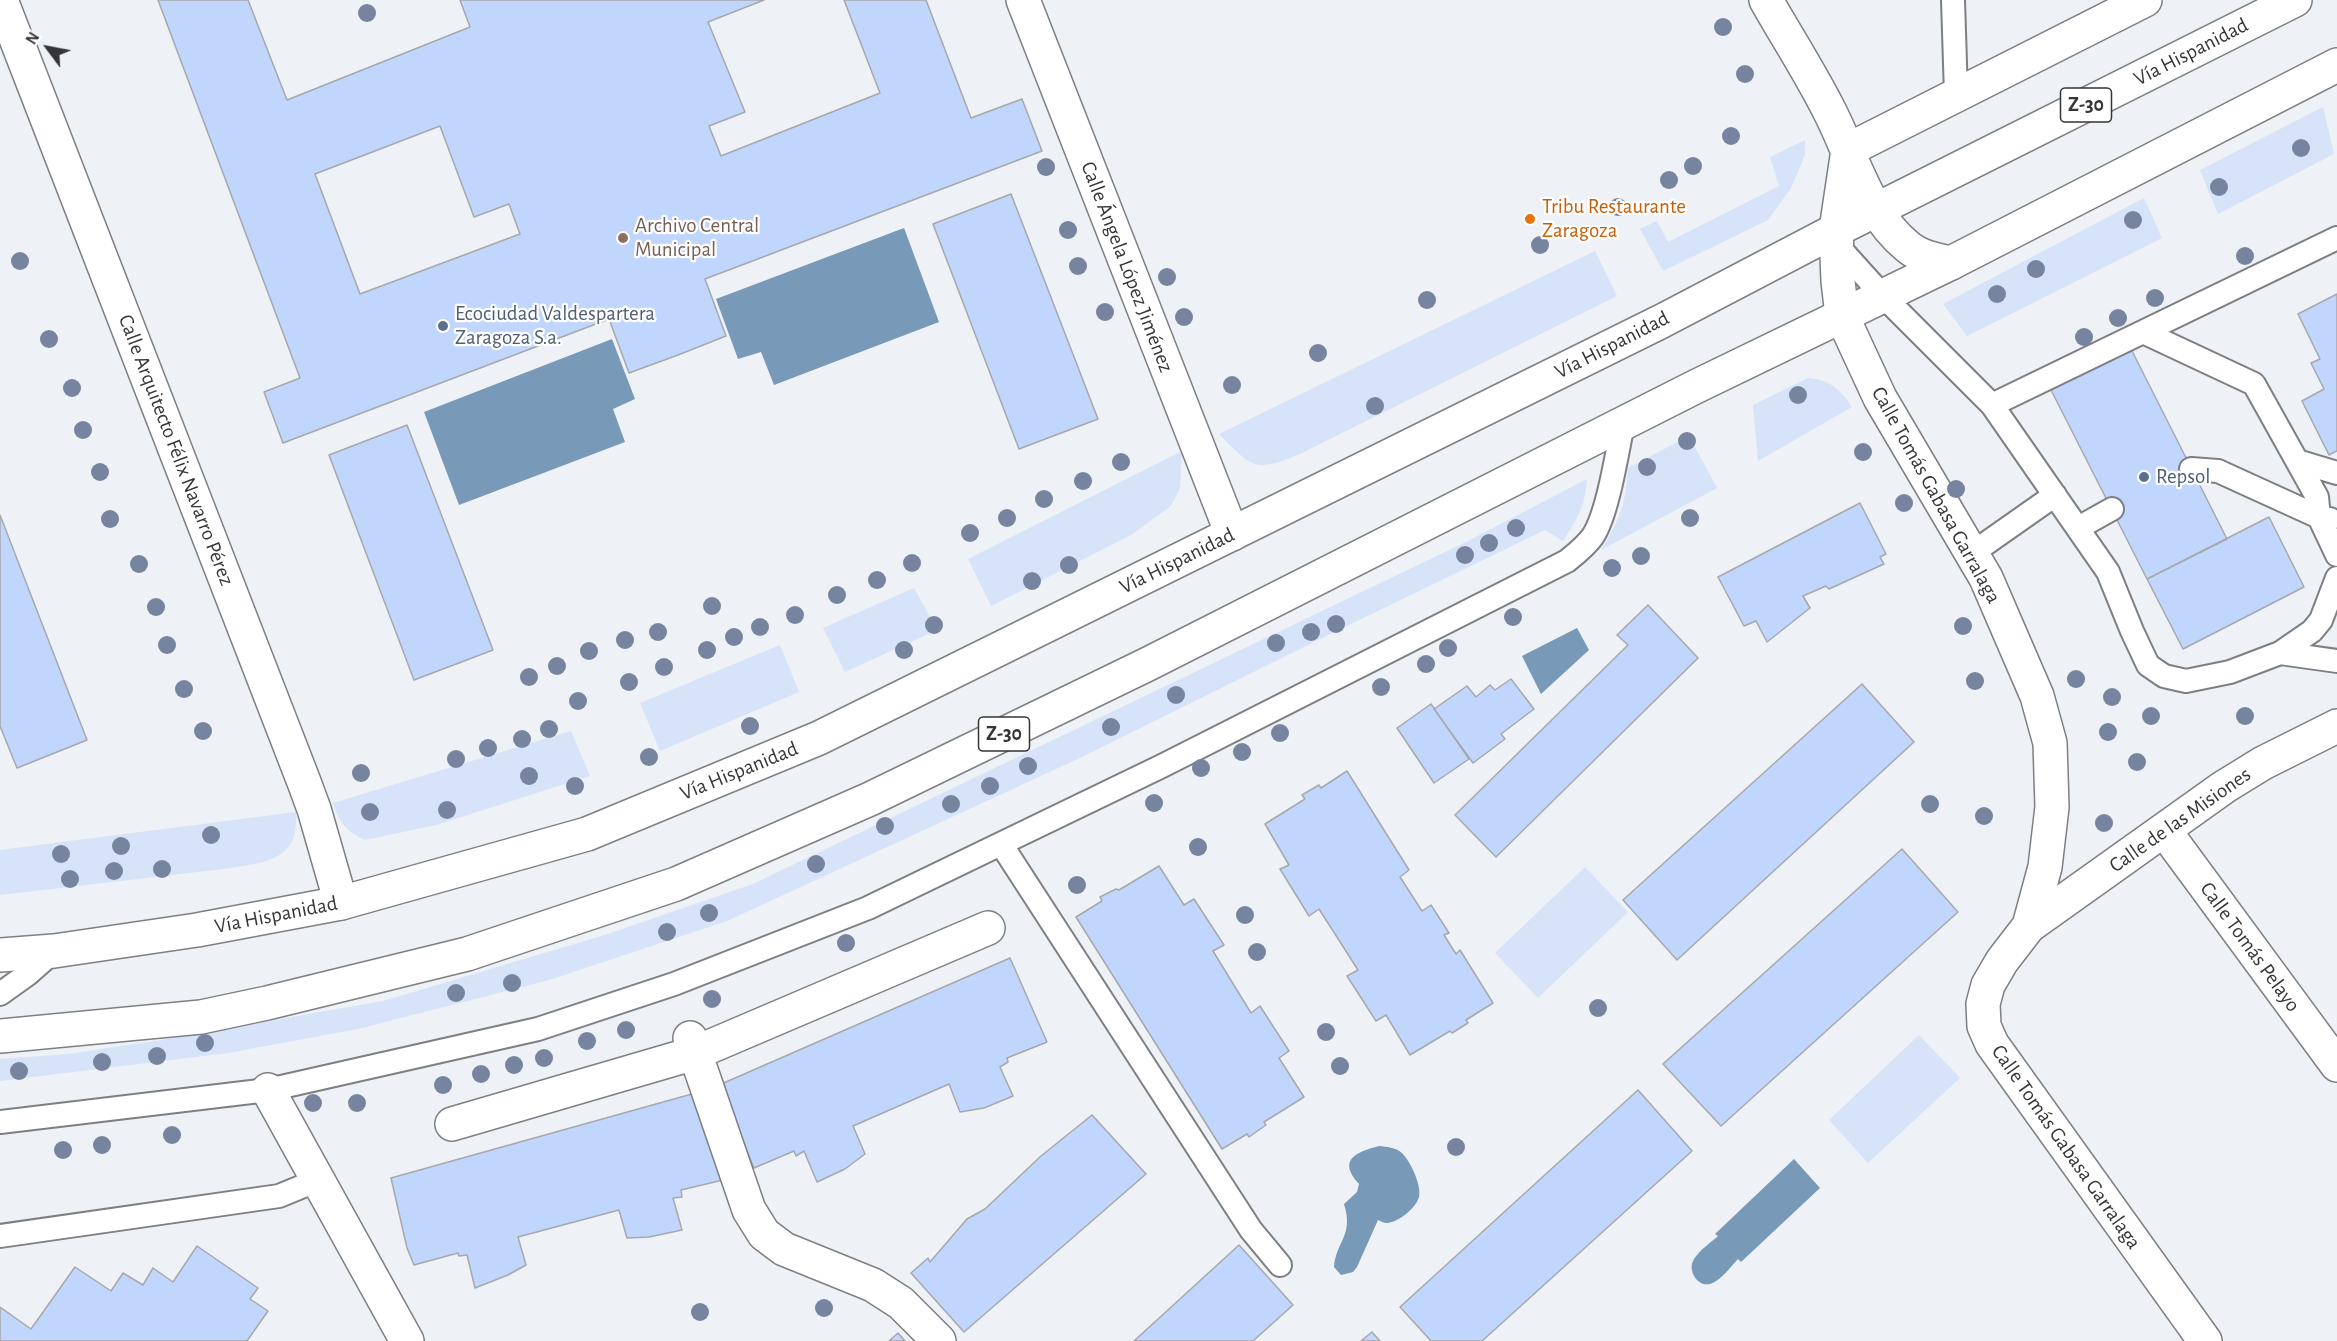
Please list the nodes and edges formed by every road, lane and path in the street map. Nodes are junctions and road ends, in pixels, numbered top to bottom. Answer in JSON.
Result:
{"nodes":[{"id":1,"x":2,"y":0,"type":"edge"},
{"id":2,"x":1023,"y":0,"type":"edge"},
{"id":3,"x":1766,"y":0,"type":"edge"},
{"id":4,"x":1953,"y":0,"type":"edge"},
{"id":5,"x":2145,"y":0,"type":"edge"},
{"id":6,"x":2295,"y":0,"type":"edge"},
{"id":7,"x":2337,"y":65,"type":"edge"},
{"id":8,"x":1956,"y":96,"type":"junction"},
{"id":9,"x":1848,"y":150,"type":"junction"},
{"id":10,"x":1877,"y":210,"type":"junction"},
{"id":11,"x":1837,"y":238,"type":"junction"},
{"id":12,"x":2337,"y":238,"type":"edge"},
{"id":13,"x":1951,"y":263,"type":"junction"},
{"id":14,"x":1883,"y":296,"type":"junction"},
{"id":15,"x":1842,"y":316,"type":"junction"},
{"id":16,"x":2143,"y":332,"type":"junction"},
{"id":17,"x":1992,"y":405,"type":"junction"},
{"id":18,"x":1623,"y":424,"type":"junction"},
{"id":19,"x":2297,"y":461,"type":"junction"},
{"id":20,"x":2192,"y":469,"type":"dead end"},
{"id":21,"x":2337,"y":473,"type":"edge"},
{"id":22,"x":2055,"y":495,"type":"junction"},
{"id":23,"x":2112,"y":509,"type":"dead end"},
{"id":24,"x":2328,"y":518,"type":"edge"},
{"id":25,"x":2078,"y":528,"type":"junction"},
{"id":26,"x":1232,"y":534,"type":"junction"},
{"id":27,"x":1971,"y":554,"type":"junction"},
{"id":28,"x":2337,"y":555,"type":"edge"},
{"id":29,"x":2337,"y":578,"type":"edge"},
{"id":30,"x":2280,"y":653,"type":"junction"},
{"id":31,"x":2337,"y":661,"type":"edge"},
{"id":32,"x":2337,"y":726,"type":"edge"},
{"id":33,"x":2164,"y":830,"type":"junction"},
{"id":34,"x":1000,"y":844,"type":"junction"},
{"id":35,"x":341,"y":903,"type":"junction"},
{"id":36,"x":2030,"y":926,"type":"junction"},
{"id":37,"x":988,"y":928,"type":"dead end"},
{"id":38,"x":54,"y":951,"type":"junction"},
{"id":39,"x":0,"y":955,"type":"edge"},
{"id":40,"x":0,"y":994,"type":"edge"},
{"id":41,"x":0,"y":1036,"type":"edge"},
{"id":42,"x":692,"y":1046,"type":"junction"},
{"id":43,"x":2337,"y":1065,"type":"edge"},
{"id":44,"x":268,"y":1090,"type":"junction"},
{"id":45,"x":0,"y":1122,"type":"edge"},
{"id":46,"x":452,"y":1124,"type":"dead end"},
{"id":47,"x":318,"y":1180,"type":"junction"},
{"id":48,"x":0,"y":1236,"type":"edge"},
{"id":49,"x":1280,"y":1265,"type":"dead end"},
{"id":50,"x":407,"y":1341,"type":"edge"},
{"id":51,"x":939,"y":1341,"type":"edge"},
{"id":52,"x":2205,"y":1341,"type":"edge"}],
"edges":[{"from":1,"to":35,"type":"main road","name":"Calle Arquitecto Félix Navarro Pérez"},
{"from":2,"to":26,"type":"main road","name":"Calle Ángela López Jiménez"},
{"from":3,"to":9,"type":"main road"},
{"from":4,"to":8,"type":"lane"},
{"from":5,"to":8,"type":"main road"},
{"from":6,"to":10,"type":"main road","name":"Vía Hispanidad","number":"Z-30"},
{"from":7,"to":13,"type":"main road","number":"Z-30"},
{"from":8,"to":9,"type":"main road"},
{"from":9,"to":10,"type":"main road"},
{"from":9,"to":11,"type":"main road","name":"Calle Tomás Gabasa Garralaga"},
{"from":10,"to":11,"type":"main road","name":"Vía Hispanidad","number":"Z-30"},
{"from":10,"to":13,"type":"main road"},
{"from":11,"to":14,"type":"lane"},
{"from":11,"to":15,"type":"main road","name":"Calle Tomás Gabasa Garralaga"},
{"from":11,"to":26,"type":"main road","name":"Vía Hispanidad","number":"Z-30"},
{"from":12,"to":16,"type":"lane"},
{"from":13,"to":14,"type":"main road","number":"Z-30"},
{"from":14,"to":15,"type":"main road","number":"Z-30"},
{"from":14,"to":17,"type":"lane"},
{"from":15,"to":18,"type":"main road","number":"Z-30"},
{"from":15,"to":27,"type":"main road","name":"Calle Tomás Gabasa Garralaga"},
{"from":16,"to":17,"type":"lane"},
{"from":16,"to":19,"type":"lane"},
{"from":17,"to":22,"type":"lane"},
{"from":18,"to":34,"type":"lane"},
{"from":18,"to":41,"type":"main road","number":"Z-30"},
{"from":19,"to":21,"type":"lane"},
{"from":19,"to":24,"type":"lane"},
{"from":20,"to":24,"type":"lane"},
{"from":22,"to":25,"type":"lane"},
{"from":22,"to":27,"type":"lane"},
{"from":23,"to":25,"type":"lane"},
{"from":24,"to":28,"type":"lane"},
{"from":25,"to":30,"type":"lane"},
{"from":26,"to":35,"type":"main road","name":"Vía Hispanidad","number":"Z-30"},
{"from":27,"to":36,"type":"main road","name":"Calle Tomás Gabasa Garralaga"},
{"from":29,"to":30,"type":"lane"},
{"from":30,"to":31,"type":"lane"},
{"from":32,"to":33,"type":"main road","name":"Calle de las Misiones"},
{"from":33,"to":36,"type":"main road","name":"Calle de las Misiones"},
{"from":33,"to":43,"type":"main road","name":"Calle Tomás Pelayo"},
{"from":34,"to":44,"type":"lane"},
{"from":34,"to":49,"type":"lane"},
{"from":35,"to":38,"type":"main road","name":"Vía Hispanidad","number":"Z-30"},
{"from":36,"to":52,"type":"main road","name":"Calle Tomás Gabasa Garralaga"},
{"from":37,"to":42,"type":"main road"},
{"from":38,"to":39,"type":"main road","name":"Vía Hispanidad","number":"Z-30"},
{"from":38,"to":40,"type":"lane"},
{"from":42,"to":46,"type":"main road"},
{"from":42,"to":51,"type":"main road"},
{"from":44,"to":45,"type":"lane"},
{"from":44,"to":47,"type":"main road"},
{"from":47,"to":48,"type":"lane"},
{"from":47,"to":50,"type":"main road"}]}
